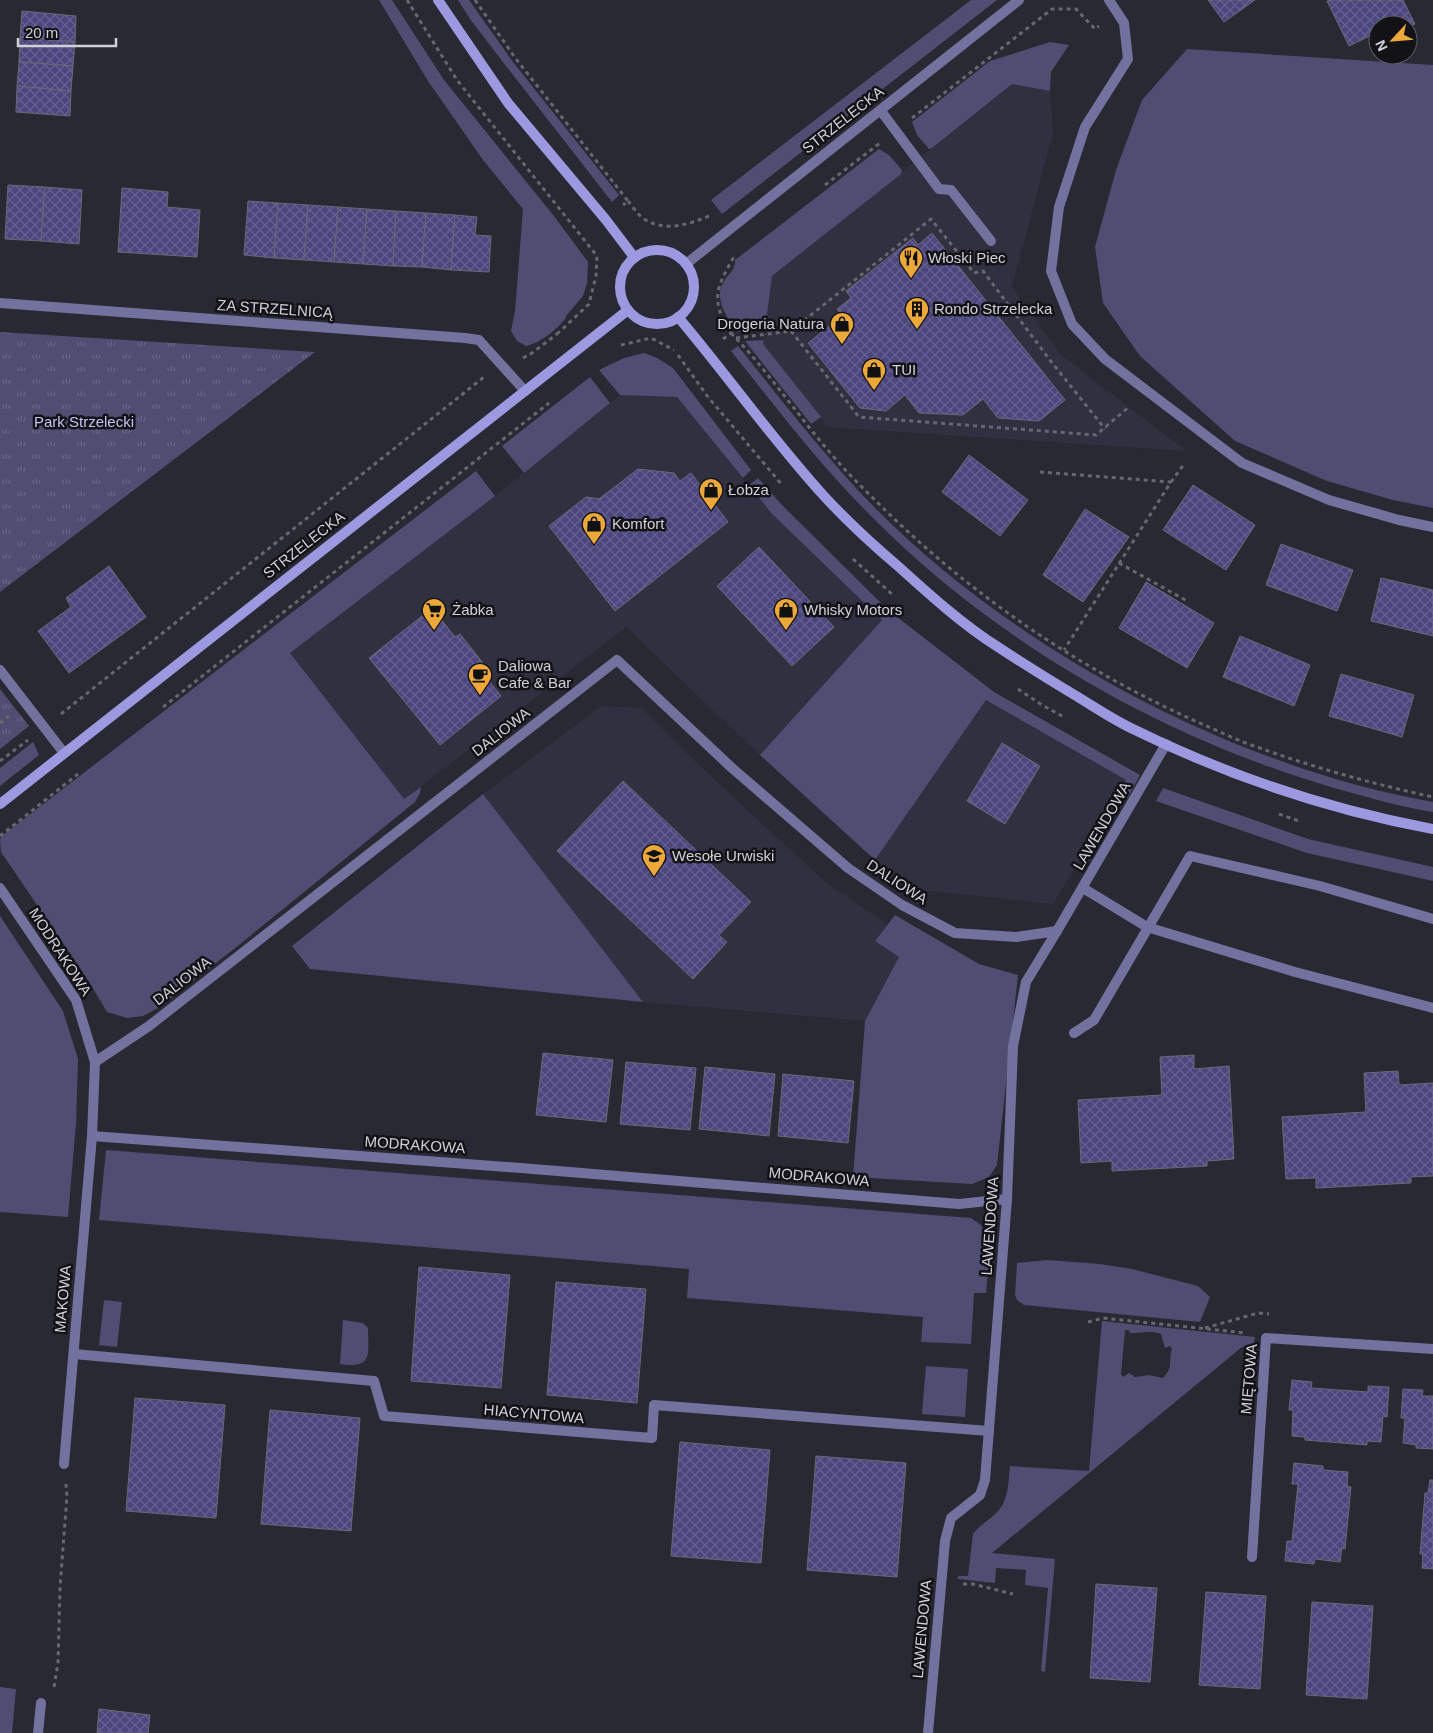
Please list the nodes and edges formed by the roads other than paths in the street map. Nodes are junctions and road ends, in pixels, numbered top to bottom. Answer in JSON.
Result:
{"nodes":[{"id":1,"x":438,"y":0,"type":"edge"},
{"id":2,"x":1019,"y":0,"type":"edge"},
{"id":3,"x":1109,"y":0,"type":"edge"},
{"id":4,"x":881,"y":110,"type":"junction"},
{"id":5,"x":991,"y":241,"type":"dead end"},
{"id":6,"x":634,"y":257,"type":"junction"},
{"id":7,"x":686,"y":264,"type":"junction"},
{"id":8,"x":0,"y":303,"type":"edge"},
{"id":9,"x":628,"y":310,"type":"junction"},
{"id":10,"x":678,"y":317,"type":"junction"},
{"id":11,"x":525,"y":390,"type":"junction"},
{"id":12,"x":1433,"y":527,"type":"edge"},
{"id":13,"x":0,"y":670,"type":"edge"},
{"id":14,"x":1166,"y":744,"type":"junction"},
{"id":15,"x":64,"y":753,"type":"junction"},
{"id":16,"x":0,"y":804,"type":"edge"},
{"id":17,"x":1433,"y":829,"type":"edge"},
{"id":18,"x":0,"y":888,"type":"edge"},
{"id":19,"x":1083,"y":888,"type":"junction"},
{"id":20,"x":1433,"y":919,"type":"edge"},
{"id":21,"x":1147,"y":927,"type":"junction"},
{"id":22,"x":1057,"y":932,"type":"junction"},
{"id":23,"x":1433,"y":1008,"type":"edge"},
{"id":24,"x":1074,"y":1033,"type":"dead end"},
{"id":25,"x":95,"y":1062,"type":"junction"},
{"id":26,"x":92,"y":1136,"type":"junction"},
{"id":27,"x":1007,"y":1198,"type":"junction"},
{"id":28,"x":1433,"y":1349,"type":"edge"},
{"id":29,"x":74,"y":1354,"type":"junction"},
{"id":30,"x":989,"y":1431,"type":"junction"},
{"id":31,"x":64,"y":1464,"type":"road end"},
{"id":32,"x":1252,"y":1557,"type":"dead end"},
{"id":33,"x":41,"y":1703,"type":"dead end"},
{"id":34,"x":38,"y":1733,"type":"edge"},
{"id":35,"x":928,"y":1733,"type":"edge"}],
"edges":[{"from":1,"to":6,"type":"street"},
{"from":2,"to":4,"type":"street","name":"STRZELECKA"},
{"from":3,"to":12,"type":"street"},
{"from":4,"to":5,"type":"street"},
{"from":4,"to":7,"type":"street","name":"STRZELECKA"},
{"from":6,"to":7,"type":"street"},
{"from":6,"to":9,"type":"street"},
{"from":7,"to":10,"type":"street"},
{"from":8,"to":11,"type":"street","name":"ZA STRZELNICĄ"},
{"from":9,"to":10,"type":"street"},
{"from":9,"to":11,"type":"street","name":"STRZELECKA"},
{"from":10,"to":14,"type":"street"},
{"from":11,"to":15,"type":"street","name":"STRZELECKA"},
{"from":13,"to":15,"type":"street"},
{"from":14,"to":17,"type":"street"},
{"from":14,"to":19,"type":"street","name":"LAWENDOWA"},
{"from":15,"to":16,"type":"street","name":"STRZELECKA"},
{"from":18,"to":25,"type":"street","name":"MODRAKOWA"},
{"from":19,"to":21,"type":"street"},
{"from":19,"to":22,"type":"street","name":"LAWENDOWA"},
{"from":20,"to":21,"type":"street"},
{"from":21,"to":23,"type":"street"},
{"from":21,"to":24,"type":"street"},
{"from":22,"to":25,"type":"street","name":"DALIOWA"},
{"from":22,"to":27,"type":"street","name":"LAWENDOWA"},
{"from":25,"to":26,"type":"street","name":"MODRAKOWA"},
{"from":26,"to":27,"type":"street","name":"MODRAKOWA"},
{"from":26,"to":29,"type":"street","name":"MAKOWA"},
{"from":27,"to":30,"type":"street","name":"LAWENDOWA"},
{"from":28,"to":32,"type":"street","name":"MIĘTOWA"},
{"from":29,"to":30,"type":"street","name":"HIACYNTOWA"},
{"from":29,"to":31,"type":"street","name":"MAKOWA"},
{"from":30,"to":35,"type":"street","name":"LAWENDOWA"},
{"from":33,"to":34,"type":"street"}]}
